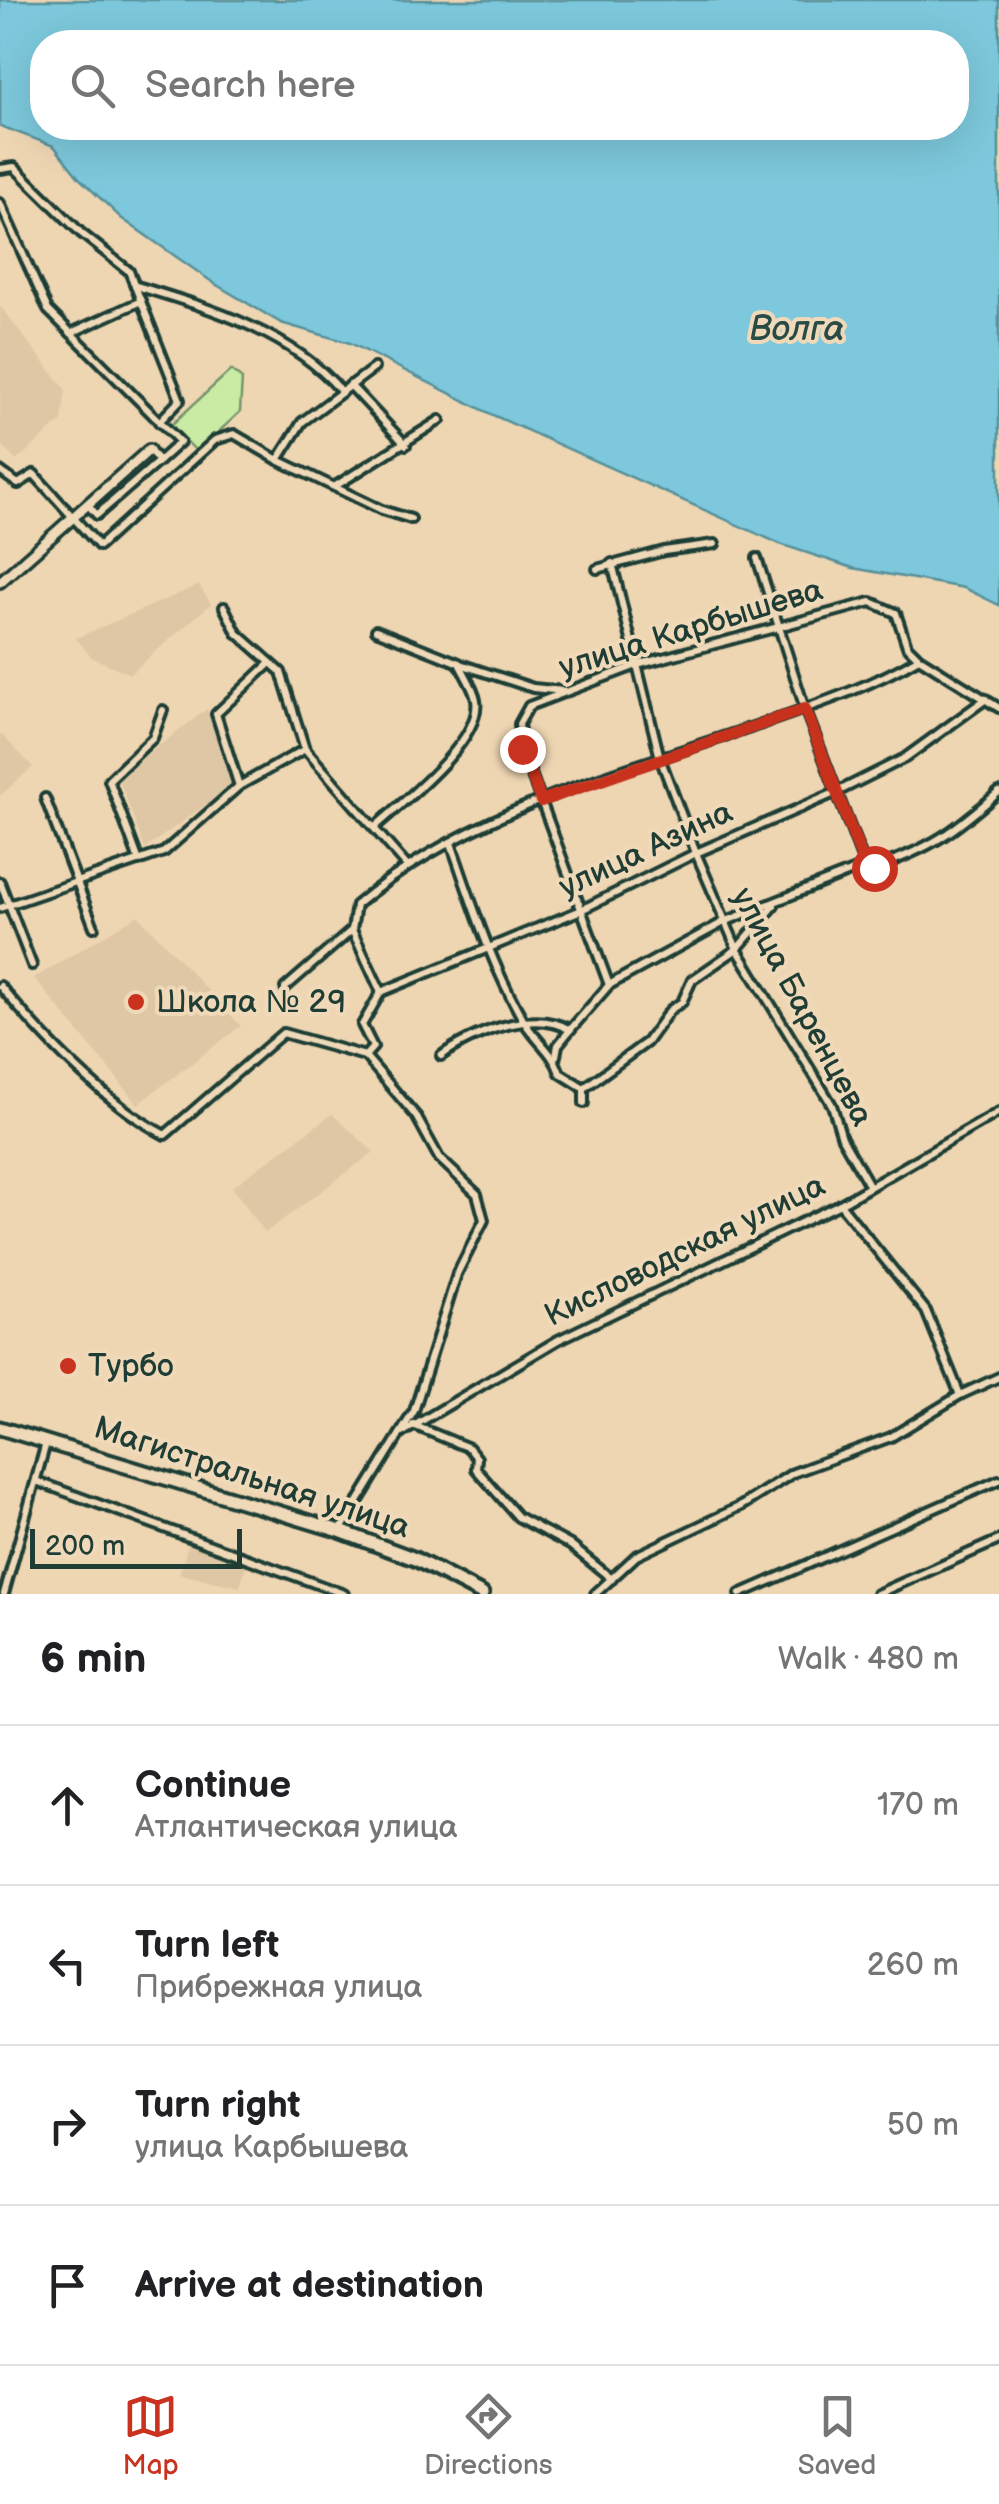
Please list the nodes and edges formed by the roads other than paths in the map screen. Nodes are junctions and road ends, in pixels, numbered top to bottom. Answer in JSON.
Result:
{"nodes":[{"id":1,"x":0,"y":169,"type":"edge"},
{"id":2,"x":0,"y":203,"type":"edge"},
{"id":3,"x":137,"y":286,"type":"junction"},
{"id":4,"x":142,"y":301,"type":"junction"},
{"id":5,"x":71,"y":333,"type":"junction"},
{"id":6,"x":374,"y":368,"type":"dead end"},
{"id":7,"x":350,"y":384,"type":"junction"},
{"id":8,"x":342,"y":391,"type":"junction"},
{"id":9,"x":440,"y":420,"type":"dead end"},
{"id":10,"x":159,"y":422,"type":"junction"},
{"id":11,"x":406,"y":445,"type":"junction"},
{"id":12,"x":149,"y":450,"type":"joint"},
{"id":13,"x":278,"y":460,"type":"junction"},
{"id":14,"x":159,"y":461,"type":"junction"},
{"id":15,"x":0,"y":471,"type":"edge"},
{"id":16,"x":336,"y":486,"type":"junction"},
{"id":17,"x":88,"y":505,"type":"junction"},
{"id":18,"x":73,"y":518,"type":"junction"},
{"id":19,"x":410,"y":519,"type":"dead end"},
{"id":20,"x":715,"y":544,"type":"dead end"},
{"id":21,"x":757,"y":558,"type":"dead end"},
{"id":22,"x":612,"y":563,"type":"junction"},
{"id":23,"x":597,"y":569,"type":"dead end"},
{"id":24,"x":0,"y":582,"type":"edge"},
{"id":25,"x":224,"y":607,"type":"dead end"},
{"id":26,"x":780,"y":627,"type":"junction"},
{"id":27,"x":376,"y":630,"type":"dead end"},
{"id":28,"x":919,"y":658,"type":"junction"},
{"id":29,"x":270,"y":663,"type":"junction"},
{"id":30,"x":459,"y":663,"type":"junction"},
{"id":31,"x":637,"y":665,"type":"junction"},
{"id":32,"x":567,"y":691,"type":"junction"},
{"id":33,"x":986,"y":699,"type":"junction"},
{"id":34,"x":999,"y":708,"type":"edge"},
{"id":35,"x":805,"y":709,"type":"junction"},
{"id":36,"x":163,"y":710,"type":"dead end"},
{"id":37,"x":305,"y":749,"type":"junction"},
{"id":38,"x":660,"y":758,"type":"junction"},
{"id":39,"x":240,"y":786,"type":"junction"},
{"id":40,"x":837,"y":792,"type":"junction"},
{"id":41,"x":999,"y":792,"type":"edge"},
{"id":42,"x":46,"y":798,"type":"dead end"},
{"id":43,"x":541,"y":801,"type":"junction"},
{"id":44,"x":374,"y":828,"type":"junction"},
{"id":45,"x":450,"y":843,"type":"junction"},
{"id":46,"x":696,"y":853,"type":"junction"},
{"id":47,"x":139,"y":861,"type":"junction"},
{"id":48,"x":407,"y":866,"type":"junction"},
{"id":49,"x":865,"y":866,"type":"junction"},
{"id":50,"x":76,"y":879,"type":"junction"},
{"id":51,"x":0,"y":882,"type":"edge"},
{"id":52,"x":781,"y":900,"type":"junction"},
{"id":53,"x":4,"y":906,"type":"edge"},
{"id":54,"x":579,"y":910,"type":"junction"},
{"id":55,"x":724,"y":922,"type":"junction"},
{"id":56,"x":94,"y":927,"type":"dead end"},
{"id":57,"x":352,"y":930,"type":"junction"},
{"id":58,"x":487,"y":946,"type":"junction"},
{"id":59,"x":737,"y":949,"type":"junction"},
{"id":60,"x":32,"y":964,"type":"dead end"},
{"id":61,"x":608,"y":984,"type":"junction"},
{"id":62,"x":1,"y":988,"type":"edge"},
{"id":63,"x":285,"y":988,"type":"dead end"},
{"id":64,"x":380,"y":992,"type":"junction"},
{"id":65,"x":526,"y":1024,"type":"junction"},
{"id":66,"x":570,"y":1030,"type":"junction"},
{"id":67,"x":365,"y":1056,"type":"junction"},
{"id":68,"x":441,"y":1056,"type":"dead end"},
{"id":69,"x":556,"y":1057,"type":"junction"},
{"id":70,"x":584,"y":1088,"type":"junction"},
{"id":71,"x":584,"y":1103,"type":"dead end"},
{"id":72,"x":999,"y":1112,"type":"edge"},
{"id":73,"x":869,"y":1184,"type":"junction"},
{"id":74,"x":840,"y":1204,"type":"junction"},
{"id":75,"x":999,"y":1377,"type":"edge"},
{"id":76,"x":960,"y":1395,"type":"junction"},
{"id":77,"x":412,"y":1425,"type":"junction"},
{"id":78,"x":0,"y":1428,"type":"edge"},
{"id":79,"x":395,"y":1438,"type":"junction"},
{"id":80,"x":46,"y":1442,"type":"junction"},
{"id":81,"x":999,"y":1480,"type":"edge"},
{"id":82,"x":36,"y":1481,"type":"junction"},
{"id":83,"x":340,"y":1532,"type":"junction"},
{"id":84,"x":999,"y":1540,"type":"edge"},
{"id":85,"x":612,"y":1579,"type":"junction"},
{"id":86,"x":4,"y":1594,"type":"edge"},
{"id":87,"x":344,"y":1594,"type":"edge"},
{"id":88,"x":482,"y":1594,"type":"edge"},
{"id":89,"x":595,"y":1594,"type":"edge"},
{"id":90,"x":740,"y":1594,"type":"edge"},
{"id":91,"x":877,"y":1594,"type":"edge"}],
"edges":[{"from":1,"to":3,"type":"street"},
{"from":2,"to":5,"type":"street"},
{"from":3,"to":4,"type":"street"},
{"from":3,"to":8,"type":"street"},
{"from":4,"to":5,"type":"street"},
{"from":4,"to":10,"type":"street"},
{"from":5,"to":10,"type":"street"},
{"from":6,"to":7,"type":"street"},
{"from":7,"to":8,"type":"street"},
{"from":7,"to":11,"type":"street"},
{"from":8,"to":13,"type":"street"},
{"from":9,"to":11,"type":"street"},
{"from":10,"to":14,"type":"street"},
{"from":11,"to":16,"type":"street"},
{"from":12,"to":14,"type":"street"},
{"from":12,"to":17,"type":"street"},
{"from":13,"to":16,"type":"street"},
{"from":13,"to":18,"type":"street"},
{"from":14,"to":17,"type":"street"},
{"from":15,"to":18,"type":"street"},
{"from":16,"to":19,"type":"street"},
{"from":17,"to":18,"type":"street"},
{"from":18,"to":24,"type":"street"},
{"from":20,"to":22,"type":"street"},
{"from":21,"to":26,"type":"street"},
{"from":22,"to":23,"type":"street"},
{"from":22,"to":31,"type":"street","name":"улица Баренцева"},
{"from":25,"to":29,"type":"street"},
{"from":26,"to":28,"type":"street","name":"улица Карбышева"},
{"from":26,"to":31,"type":"street","name":"улица Карбышева"},
{"from":26,"to":35,"type":"street"},
{"from":27,"to":30,"type":"street"},
{"from":28,"to":33,"type":"street"},
{"from":28,"to":35,"type":"street"},
{"from":29,"to":37,"type":"street"},
{"from":29,"to":39,"type":"street"},
{"from":30,"to":32,"type":"street"},
{"from":30,"to":44,"type":"street"},
{"from":31,"to":32,"type":"street","name":"улица Карбышева"},
{"from":31,"to":38,"type":"street","name":"улица Баренцева"},
{"from":32,"to":43,"type":"street","name":"улица Карбышева"},
{"from":33,"to":34,"type":"street"},
{"from":33,"to":40,"type":"street","name":"улица Азина"},
{"from":35,"to":38,"type":"street"},
{"from":35,"to":40,"type":"street"},
{"from":36,"to":47,"type":"street"},
{"from":37,"to":39,"type":"street"},
{"from":37,"to":44,"type":"street"},
{"from":38,"to":43,"type":"street"},
{"from":38,"to":46,"type":"street","name":"улица Баренцева"},
{"from":39,"to":47,"type":"street"},
{"from":40,"to":46,"type":"street","name":"улица Азина"},
{"from":40,"to":49,"type":"street"},
{"from":41,"to":49,"type":"street"},
{"from":42,"to":50,"type":"street"},
{"from":43,"to":45,"type":"street"},
{"from":43,"to":54,"type":"street","name":"улица Карбышева"},
{"from":44,"to":48,"type":"street"},
{"from":45,"to":48,"type":"street"},
{"from":45,"to":58,"type":"street"},
{"from":46,"to":54,"type":"street","name":"улица Азина"},
{"from":46,"to":55,"type":"street","name":"улица Баренцева"},
{"from":47,"to":50,"type":"street"},
{"from":48,"to":57,"type":"street"},
{"from":49,"to":52,"type":"street"},
{"from":50,"to":53,"type":"street"},
{"from":50,"to":56,"type":"street"},
{"from":51,"to":53,"type":"street"},
{"from":52,"to":55,"type":"street"},
{"from":52,"to":59,"type":"street"},
{"from":53,"to":60,"type":"street"},
{"from":54,"to":58,"type":"street","name":"улица Азина"},
{"from":54,"to":61,"type":"street","name":"улица Карбышева"},
{"from":55,"to":59,"type":"street","name":"улица Баренцева"},
{"from":55,"to":61,"type":"street"},
{"from":57,"to":63,"type":"street"},
{"from":57,"to":64,"type":"street"},
{"from":58,"to":64,"type":"street","name":"улица Азина"},
{"from":58,"to":65,"type":"street"},
{"from":59,"to":70,"type":"street"},
{"from":59,"to":73,"type":"street","name":"улица Баренцева"},
{"from":61,"to":66,"type":"street"},
{"from":62,"to":67,"type":"street"},
{"from":64,"to":67,"type":"street"},
{"from":65,"to":66,"type":"street"},
{"from":65,"to":68,"type":"street"},
{"from":65,"to":69,"type":"street"},
{"from":66,"to":69,"type":"street"},
{"from":67,"to":79,"type":"street"},
{"from":69,"to":70,"type":"street"},
{"from":70,"to":71,"type":"street"},
{"from":72,"to":73,"type":"street","name":"Кисловодская улица"},
{"from":73,"to":74,"type":"street","name":"Кисловодская улица"},
{"from":74,"to":76,"type":"street"},
{"from":74,"to":77,"type":"street","name":"Кисловодская улица"},
{"from":75,"to":76,"type":"street"},
{"from":76,"to":85,"type":"street"},
{"from":77,"to":79,"type":"street","name":"Кисловодская улица"},
{"from":77,"to":85,"type":"street"},
{"from":78,"to":80,"type":"highway","name":"Магистральная улица"},
{"from":79,"to":83,"type":"street"},
{"from":80,"to":82,"type":"street"},
{"from":80,"to":83,"type":"highway","name":"Магистральная улица"},
{"from":81,"to":90,"type":"street"},
{"from":82,"to":86,"type":"street"},
{"from":82,"to":87,"type":"street"},
{"from":83,"to":88,"type":"highway","name":"Магистральная улица"},
{"from":84,"to":91,"type":"street"},
{"from":85,"to":89,"type":"street"}]}
